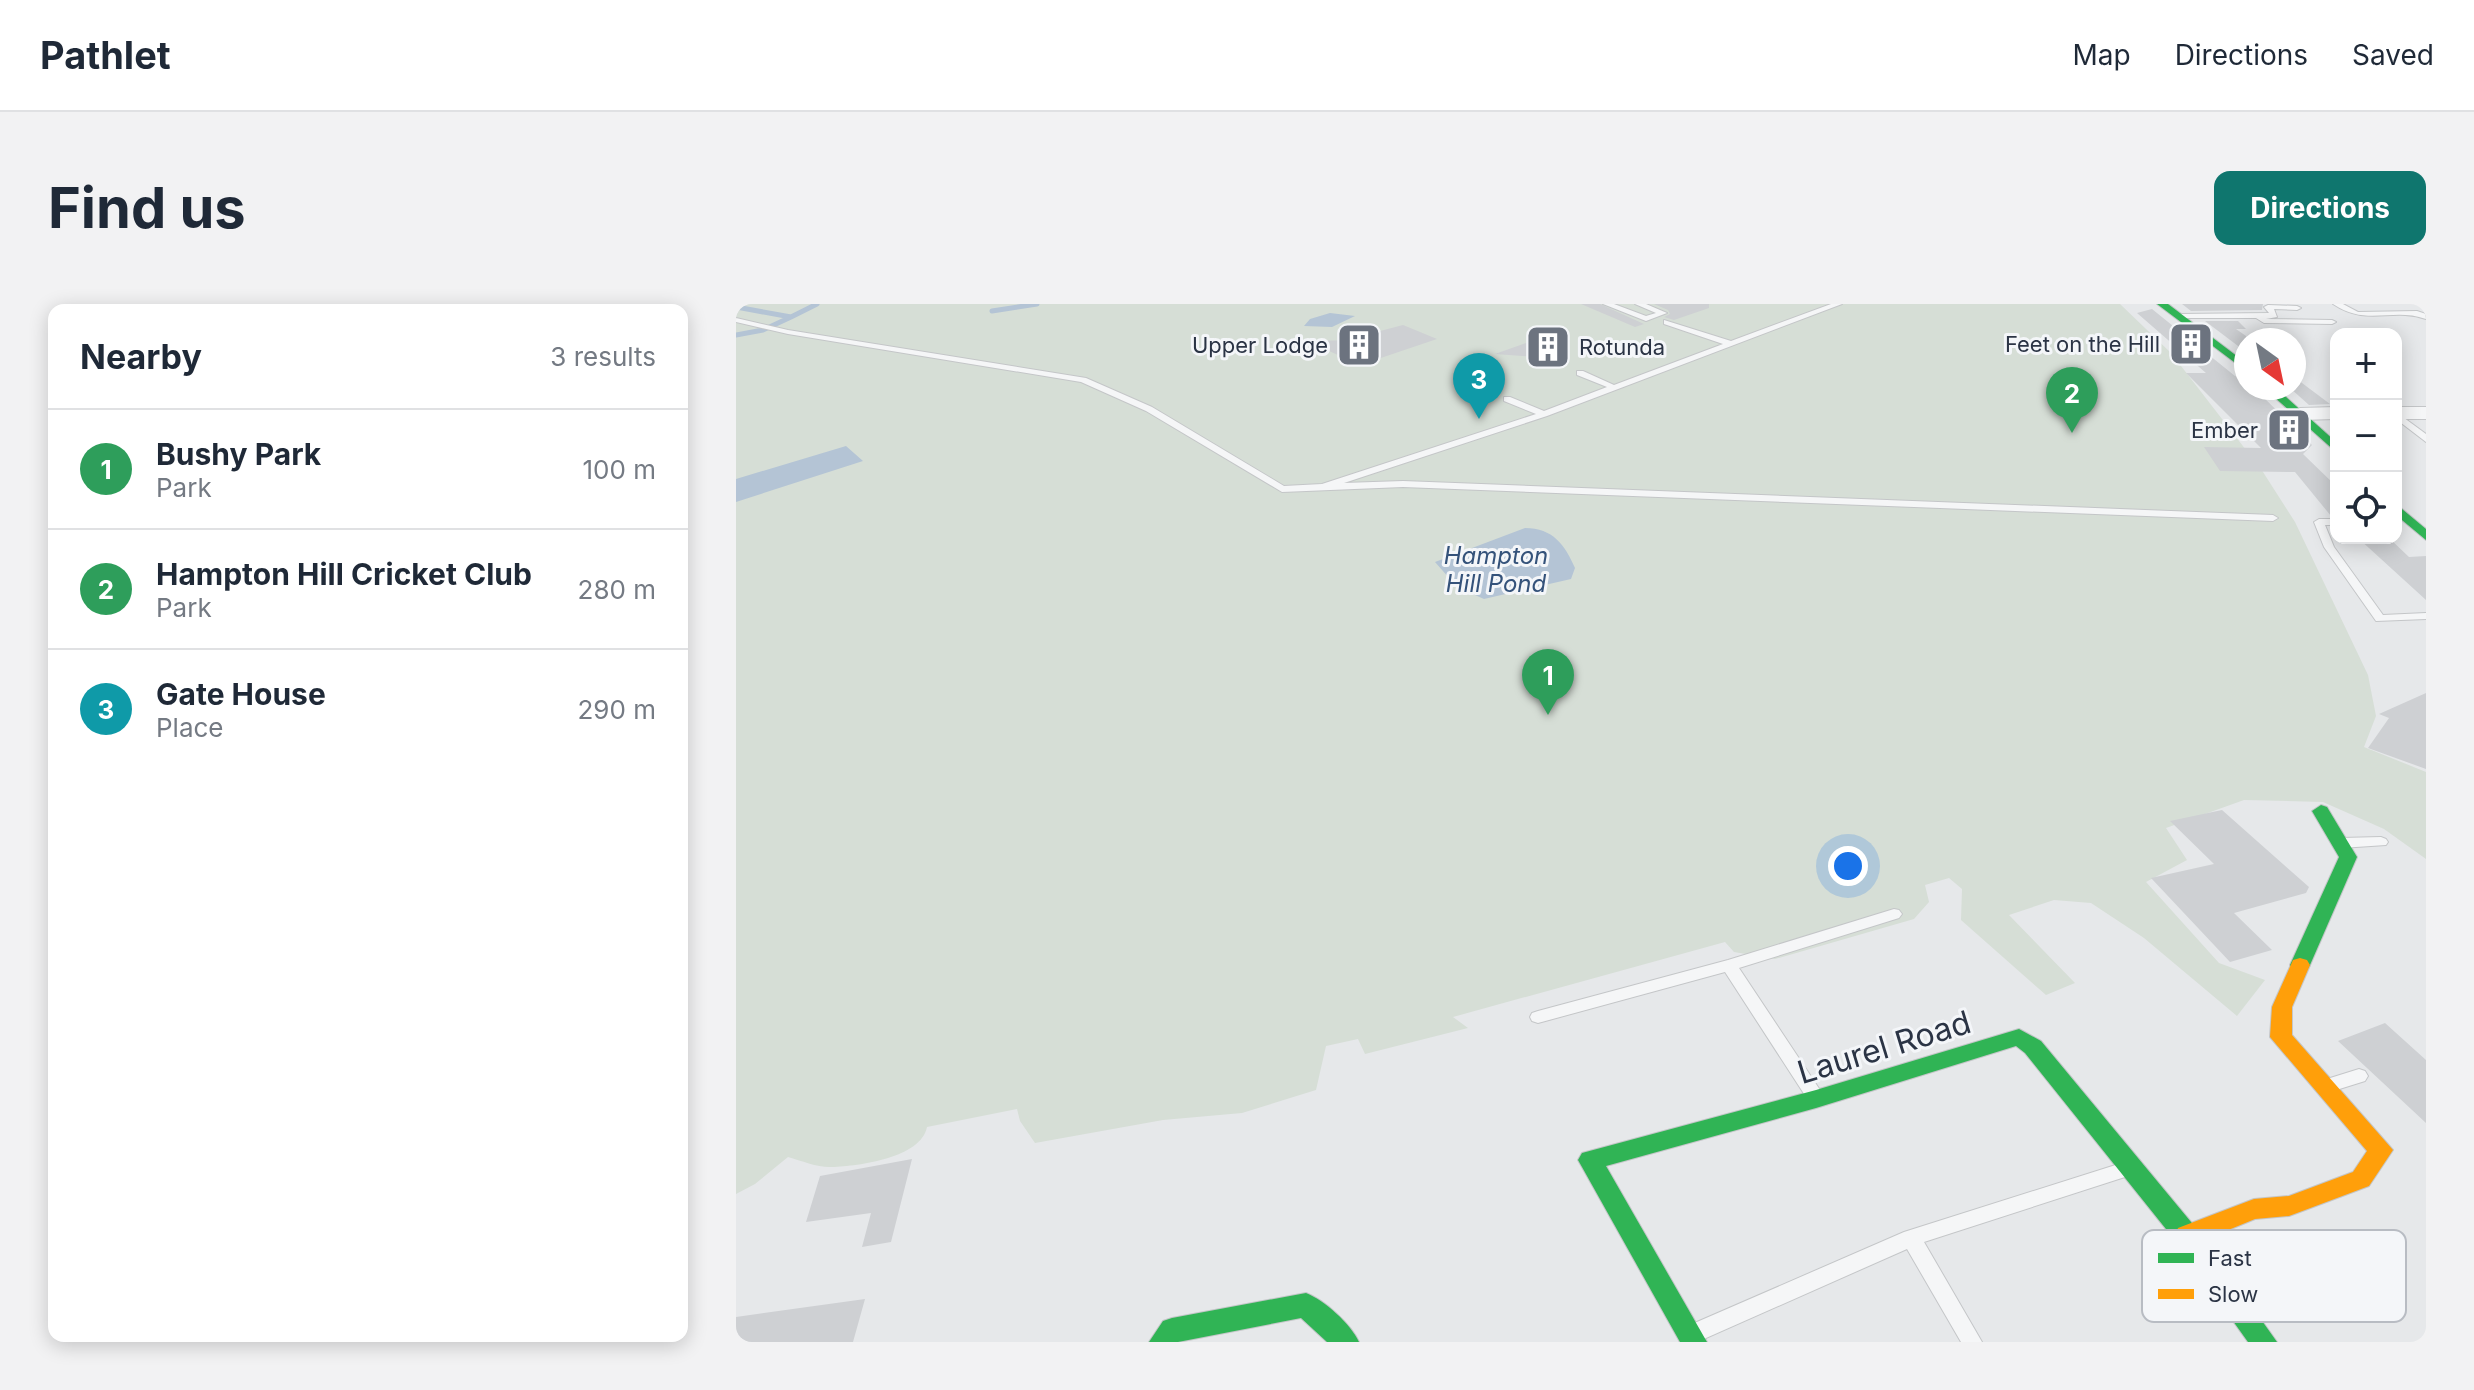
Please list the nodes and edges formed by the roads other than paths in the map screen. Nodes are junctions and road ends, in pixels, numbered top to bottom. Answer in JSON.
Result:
{"nodes":[{"id":1,"x":1607,"y":304,"type":"edge"},
{"id":2,"x":1639,"y":304,"type":"edge"},
{"id":3,"x":1838,"y":304,"type":"edge"},
{"id":4,"x":2162,"y":304,"type":"edge"},
{"id":5,"x":2337,"y":304,"type":"edge"},
{"id":6,"x":2297,"y":308,"type":"dead end"},
{"id":7,"x":2179,"y":316,"type":"junction"},
{"id":8,"x":2258,"y":316,"type":"junction"},
{"id":9,"x":2426,"y":317,"type":"edge"},
{"id":10,"x":1660,"y":319,"type":"junction"},
{"id":11,"x":736,"y":320,"type":"edge"},
{"id":12,"x":2332,"y":322,"type":"dead end"},
{"id":13,"x":1728,"y":343,"type":"junction"},
{"id":14,"x":2234,"y":359,"type":"edge"},
{"id":15,"x":1580,"y":373,"type":"dead end"},
{"id":16,"x":1611,"y":386,"type":"junction"},
{"id":17,"x":1507,"y":399,"type":"dead end"},
{"id":18,"x":2284,"y":400,"type":"edge"},
{"id":19,"x":2330,"y":413,"type":"edge"},
{"id":20,"x":2426,"y":413,"type":"edge"},
{"id":21,"x":1544,"y":414,"type":"junction"},
{"id":22,"x":2300,"y":414,"type":"junction"},
{"id":23,"x":2402,"y":414,"type":"edge"},
{"id":24,"x":2402,"y":419,"type":"edge"},
{"id":25,"x":2426,"y":439,"type":"edge"},
{"id":26,"x":2330,"y":442,"type":"edge"},
{"id":27,"x":1323,"y":487,"type":"junction"},
{"id":28,"x":2273,"y":518,"type":"dead end"},
{"id":29,"x":2330,"y":522,"type":"edge"},
{"id":30,"x":2403,"y":522,"type":"edge"},
{"id":31,"x":2426,"y":536,"type":"edge"},
{"id":32,"x":2426,"y":616,"type":"edge"},
{"id":33,"x":2321,"y":811,"type":"dead end"},
{"id":34,"x":2381,"y":842,"type":"dead end"},
{"id":35,"x":2340,"y":843,"type":"junction"},
{"id":36,"x":1894,"y":914,"type":"dead end"},
{"id":37,"x":1729,"y":965,"type":"junction"},
{"id":38,"x":1538,"y":1017,"type":"dead end"},
{"id":39,"x":2359,"y":1076,"type":"dead end"},
{"id":40,"x":2325,"y":1087,"type":"junction"},
{"id":41,"x":1816,"y":1099,"type":"junction"},
{"id":42,"x":2132,"y":1168,"type":"junction"},
{"id":43,"x":2182,"y":1230,"type":"edge"},
{"id":44,"x":2202,"y":1230,"type":"edge"},
{"id":45,"x":1911,"y":1238,"type":"junction"},
{"id":46,"x":2249,"y":1322,"type":"edge"},
{"id":47,"x":1692,"y":1338,"type":"edge"},
{"id":48,"x":1162,"y":1342,"type":"edge"},
{"id":49,"x":1346,"y":1342,"type":"edge"},
{"id":50,"x":1972,"y":1342,"type":"edge"},
{"id":51,"x":2264,"y":1342,"type":"edge"}],
"edges":[{"from":1,"to":10,"type":"lane"},
{"from":2,"to":10,"type":"lane"},
{"from":3,"to":13,"type":"lane"},
{"from":4,"to":7,"type":"street"},
{"from":5,"to":9,"type":"lane"},
{"from":6,"to":8,"type":"lane"},
{"from":7,"to":8,"type":"lane"},
{"from":7,"to":14,"type":"street"},
{"from":8,"to":12,"type":"lane"},
{"from":10,"to":13,"type":"lane"},
{"from":11,"to":27,"type":"lane"},
{"from":13,"to":16,"type":"lane"},
{"from":15,"to":16,"type":"lane"},
{"from":16,"to":21,"type":"lane"},
{"from":17,"to":21,"type":"lane"},
{"from":18,"to":22,"type":"street"},
{"from":19,"to":22,"type":"street"},
{"from":20,"to":23,"type":"street"},
{"from":21,"to":27,"type":"lane"},
{"from":22,"to":26,"type":"street"},
{"from":24,"to":25,"type":"lane"},
{"from":27,"to":28,"type":"lane"},
{"from":29,"to":32,"type":"lane"},
{"from":30,"to":31,"type":"street"},
{"from":33,"to":35,"type":"street"},
{"from":34,"to":35,"type":"lane"},
{"from":35,"to":40,"type":"street"},
{"from":36,"to":37,"type":"lane"},
{"from":37,"to":38,"type":"lane"},
{"from":37,"to":41,"type":"lane"},
{"from":39,"to":40,"type":"lane"},
{"from":40,"to":44,"type":"street"},
{"from":41,"to":42,"type":"street","name":"Laurel Road"},
{"from":41,"to":47,"type":"street","name":"Laurel Road"},
{"from":42,"to":43,"type":"street","name":"Laurel Road"},
{"from":42,"to":45,"type":"lane"},
{"from":45,"to":47,"type":"lane"},
{"from":45,"to":50,"type":"lane"},
{"from":46,"to":51,"type":"street","name":"Laurel Road"},
{"from":48,"to":49,"type":"street"}]}
